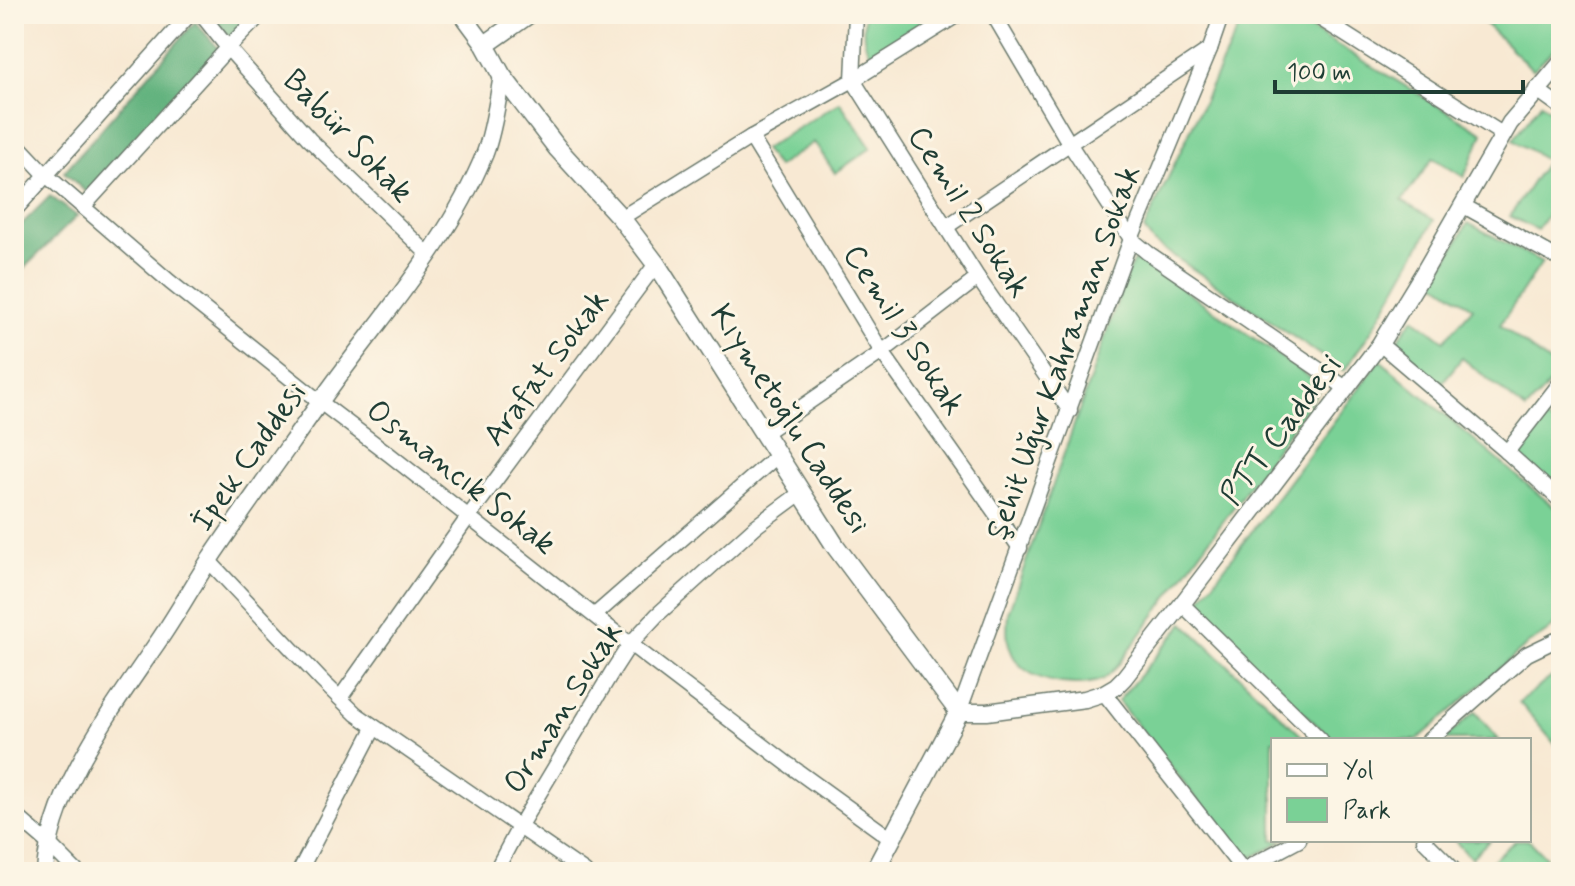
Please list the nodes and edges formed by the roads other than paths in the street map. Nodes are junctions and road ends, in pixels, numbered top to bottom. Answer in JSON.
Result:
{"nodes":[{"id":1,"x":190,"y":14,"type":"edge"},
{"id":2,"x":201,"y":14,"type":"edge"},
{"id":3,"x":261,"y":14,"type":"edge"},
{"id":4,"x":462,"y":14,"type":"edge"},
{"id":5,"x":529,"y":14,"type":"edge"},
{"id":6,"x":856,"y":14,"type":"edge"},
{"id":7,"x":959,"y":14,"type":"edge"},
{"id":8,"x":993,"y":14,"type":"edge"},
{"id":9,"x":1222,"y":14,"type":"edge"},
{"id":10,"x":1323,"y":16,"type":"edge"},
{"id":11,"x":485,"y":45,"type":"junction"},
{"id":12,"x":228,"y":48,"type":"junction"},
{"id":13,"x":1210,"y":49,"type":"junction"},
{"id":14,"x":1561,"y":63,"type":"edge"},
{"id":15,"x":502,"y":76,"type":"junction"},
{"id":16,"x":853,"y":80,"type":"junction"},
{"id":17,"x":1536,"y":89,"type":"junction"},
{"id":18,"x":1561,"y":107,"type":"edge"},
{"id":19,"x":1502,"y":134,"type":"junction"},
{"id":20,"x":751,"y":137,"type":"junction"},
{"id":21,"x":14,"y":141,"type":"edge"},
{"id":22,"x":1069,"y":143,"type":"junction"},
{"id":23,"x":46,"y":175,"type":"junction"},
{"id":24,"x":1462,"y":205,"type":"junction"},
{"id":25,"x":83,"y":207,"type":"junction"},
{"id":26,"x":14,"y":211,"type":"edge"},
{"id":27,"x":621,"y":218,"type":"junction"},
{"id":28,"x":946,"y":227,"type":"junction"},
{"id":29,"x":1131,"y":239,"type":"junction"},
{"id":30,"x":429,"y":255,"type":"junction"},
{"id":31,"x":1561,"y":260,"type":"edge"},
{"id":32,"x":656,"y":264,"type":"junction"},
{"id":33,"x":978,"y":278,"type":"junction"},
{"id":34,"x":1380,"y":344,"type":"junction"},
{"id":35,"x":882,"y":352,"type":"junction"},
{"id":36,"x":1561,"y":382,"type":"edge"},
{"id":37,"x":1346,"y":388,"type":"junction"},
{"id":38,"x":320,"y":402,"type":"junction"},
{"id":39,"x":1070,"y":411,"type":"junction"},
{"id":40,"x":764,"y":433,"type":"junction"},
{"id":41,"x":1507,"y":452,"type":"junction"},
{"id":42,"x":778,"y":455,"type":"junction"},
{"id":43,"x":802,"y":492,"type":"junction"},
{"id":44,"x":1561,"y":501,"type":"edge"},
{"id":45,"x":469,"y":516,"type":"junction"},
{"id":46,"x":1020,"y":548,"type":"junction"},
{"id":47,"x":209,"y":561,"type":"junction"},
{"id":48,"x":1182,"y":604,"type":"junction"},
{"id":49,"x":595,"y":615,"type":"junction"},
{"id":50,"x":1561,"y":641,"type":"edge"},
{"id":51,"x":630,"y":644,"type":"junction"},
{"id":52,"x":1104,"y":693,"type":"junction"},
{"id":53,"x":340,"y":698,"type":"junction"},
{"id":54,"x":959,"y":712,"type":"junction"},
{"id":55,"x":374,"y":728,"type":"junction"},
{"id":56,"x":1319,"y":738,"type":"edge"},
{"id":57,"x":1431,"y":738,"type":"edge"},
{"id":58,"x":14,"y":814,"type":"edge"},
{"id":59,"x":519,"y":827,"type":"junction"},
{"id":60,"x":890,"y":838,"type":"junction"},
{"id":61,"x":1295,"y":842,"type":"edge"},
{"id":62,"x":1426,"y":842,"type":"edge"},
{"id":63,"x":48,"y":843,"type":"junction"},
{"id":64,"x":1243,"y":870,"type":"edge"},
{"id":65,"x":45,"y":872,"type":"edge"},
{"id":66,"x":77,"y":872,"type":"edge"},
{"id":67,"x":299,"y":872,"type":"edge"},
{"id":68,"x":495,"y":872,"type":"edge"},
{"id":69,"x":585,"y":872,"type":"edge"},
{"id":70,"x":874,"y":872,"type":"edge"},
{"id":71,"x":1456,"y":872,"type":"edge"}],
"edges":[{"from":1,"to":23,"type":"street"},
{"from":2,"to":12,"type":"street","name":"Babür Sokak"},
{"from":3,"to":12,"type":"street"},
{"from":4,"to":11,"type":"street","name":"Kıymetoğlu Caddesi"},
{"from":5,"to":11,"type":"main road"},
{"from":6,"to":16,"type":"street"},
{"from":7,"to":16,"type":"street"},
{"from":8,"to":22,"type":"street"},
{"from":9,"to":13,"type":"street","name":"Şehit Uğur Kahraman Sokak"},
{"from":10,"to":19,"type":"street"},
{"from":11,"to":15,"type":"main road","name":"Kıymetoğlu Caddesi"},
{"from":12,"to":25,"type":"street"},
{"from":12,"to":30,"type":"street","name":"Babür Sokak"},
{"from":13,"to":22,"type":"street"},
{"from":13,"to":29,"type":"street","name":"Şehit Uğur Kahraman Sokak"},
{"from":14,"to":17,"type":"street","name":"PTT Caddesi"},
{"from":15,"to":27,"type":"main road","name":"Kıymetoğlu Caddesi"},
{"from":15,"to":30,"type":"street","name":"İpek Caddesi"},
{"from":16,"to":20,"type":"street"},
{"from":16,"to":28,"type":"street","name":"Cemil 2 Sokak"},
{"from":17,"to":18,"type":"street"},
{"from":17,"to":19,"type":"street","name":"PTT Caddesi"},
{"from":19,"to":24,"type":"street","name":"PTT Caddesi"},
{"from":20,"to":27,"type":"street"},
{"from":20,"to":35,"type":"street","name":"Cemil 3 Sokak"},
{"from":21,"to":23,"type":"street","name":"Osmancık Sokak"},
{"from":22,"to":28,"type":"street"},
{"from":22,"to":29,"type":"street"},
{"from":23,"to":25,"type":"street","name":"Osmancık Sokak"},
{"from":23,"to":26,"type":"street"},
{"from":24,"to":31,"type":"street"},
{"from":24,"to":34,"type":"street","name":"PTT Caddesi"},
{"from":25,"to":38,"type":"street","name":"Osmancık Sokak"},
{"from":27,"to":32,"type":"main road","name":"Kıymetoğlu Caddesi"},
{"from":28,"to":33,"type":"street","name":"Cemil 2 Sokak"},
{"from":29,"to":37,"type":"street"},
{"from":29,"to":39,"type":"street","name":"Şehit Uğur Kahraman Sokak"},
{"from":30,"to":38,"type":"street","name":"İpek Caddesi"},
{"from":32,"to":40,"type":"main road","name":"Kıymetoğlu Caddesi"},
{"from":32,"to":45,"type":"street","name":"Arafat Sokak"},
{"from":33,"to":35,"type":"street"},
{"from":33,"to":39,"type":"street","name":"Cemil 2 Sokak"},
{"from":34,"to":37,"type":"street","name":"PTT Caddesi"},
{"from":34,"to":41,"type":"street"},
{"from":35,"to":40,"type":"street"},
{"from":35,"to":46,"type":"street","name":"Cemil 3 Sokak"},
{"from":36,"to":41,"type":"street"},
{"from":37,"to":48,"type":"street","name":"PTT Caddesi"},
{"from":38,"to":45,"type":"street","name":"Osmancık Sokak"},
{"from":38,"to":47,"type":"street","name":"İpek Caddesi"},
{"from":39,"to":46,"type":"street","name":"Şehit Uğur Kahraman Sokak"},
{"from":40,"to":42,"type":"main road","name":"Kıymetoğlu Caddesi"},
{"from":41,"to":44,"type":"street"},
{"from":42,"to":43,"type":"main road","name":"Kıymetoğlu Caddesi"},
{"from":42,"to":49,"type":"street"},
{"from":43,"to":51,"type":"street","name":"Orman Sokak"},
{"from":43,"to":54,"type":"main road","name":"Kıymetoğlu Caddesi"},
{"from":45,"to":49,"type":"street","name":"Osmancık Sokak"},
{"from":45,"to":53,"type":"street","name":"Arafat Sokak"},
{"from":46,"to":54,"type":"street","name":"Şehit Uğur Kahraman Sokak"},
{"from":47,"to":53,"type":"street"},
{"from":47,"to":63,"type":"street","name":"İpek Caddesi"},
{"from":48,"to":52,"type":"street","name":"PTT Caddesi"},
{"from":48,"to":56,"type":"street"},
{"from":49,"to":51,"type":"street","name":"Osmancık Sokak"},
{"from":50,"to":57,"type":"street"},
{"from":51,"to":59,"type":"street","name":"Orman Sokak"},
{"from":51,"to":60,"type":"street","name":"Osmancık Sokak"},
{"from":52,"to":54,"type":"street","name":"PTT Caddesi"},
{"from":52,"to":64,"type":"street"},
{"from":53,"to":55,"type":"street"},
{"from":54,"to":60,"type":"main road"},
{"from":55,"to":59,"type":"street"},
{"from":55,"to":67,"type":"street"},
{"from":58,"to":63,"type":"street"},
{"from":59,"to":68,"type":"street","name":"Orman Sokak"},
{"from":59,"to":69,"type":"street"},
{"from":60,"to":70,"type":"main road"},
{"from":61,"to":64,"type":"street"},
{"from":62,"to":71,"type":"street"},
{"from":63,"to":65,"type":"street","name":"İpek Caddesi"},
{"from":63,"to":66,"type":"street"}]}
